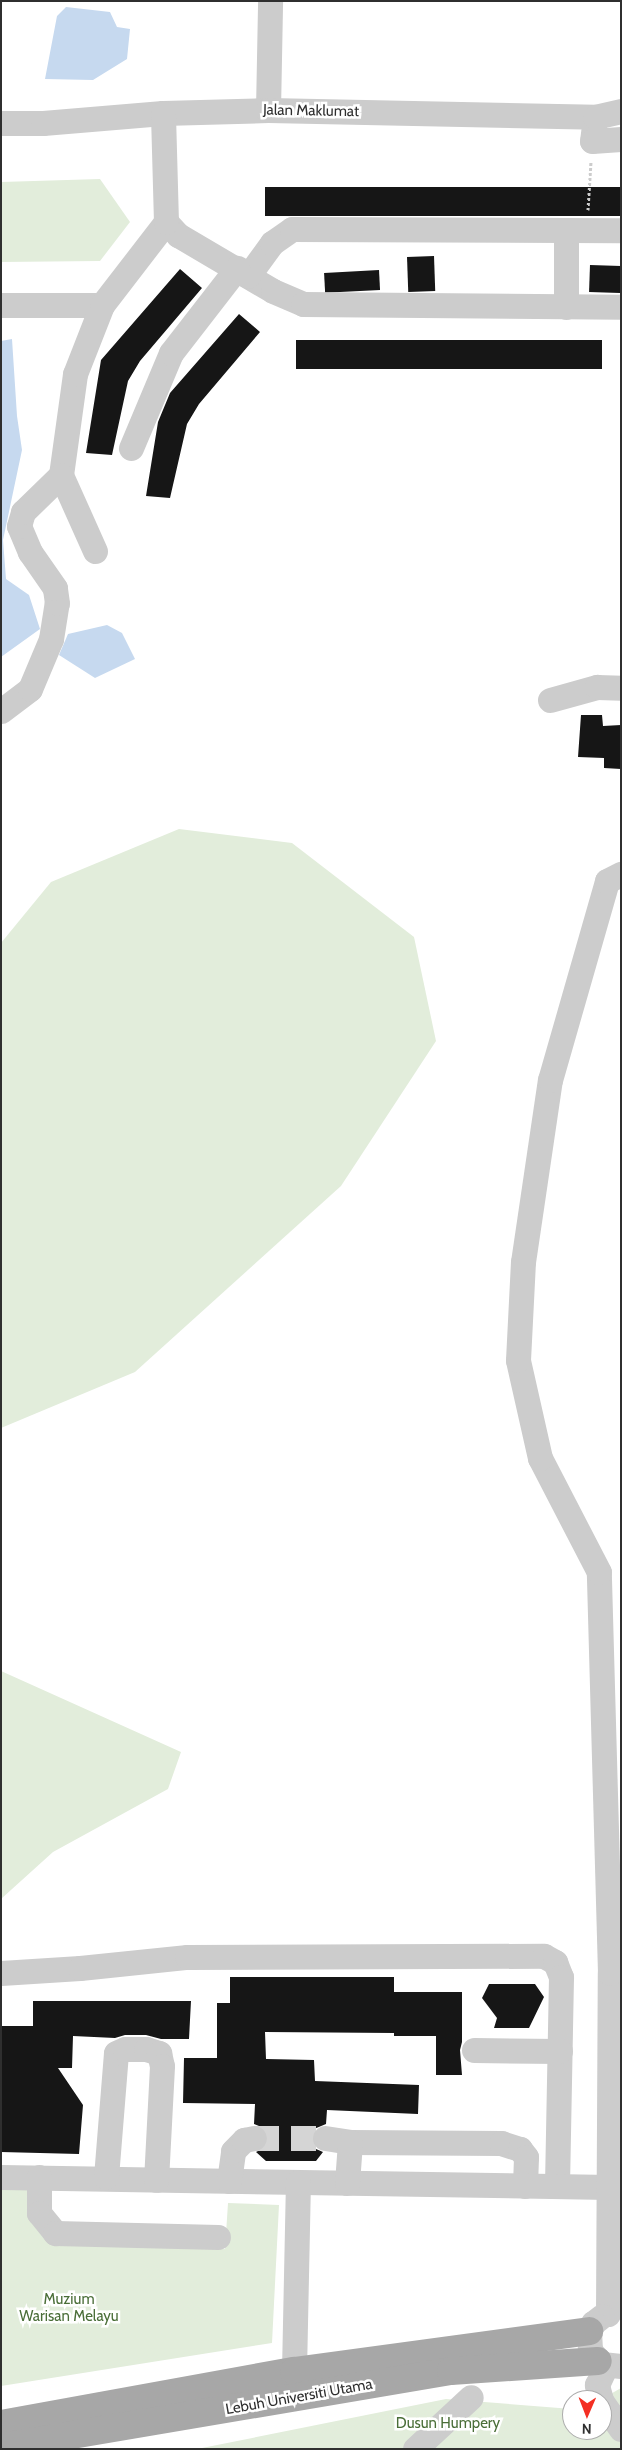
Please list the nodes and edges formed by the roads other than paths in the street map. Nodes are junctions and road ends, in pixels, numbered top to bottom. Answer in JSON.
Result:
{"nodes":[{"id":1,"x":270,"y":1,"type":"edge"},
{"id":2,"x":268,"y":110,"type":"junction"},
{"id":3,"x":621,"y":111,"type":"edge"},
{"id":4,"x":163,"y":113,"type":"junction"},
{"id":5,"x":1,"y":123,"type":"edge"},
{"id":6,"x":593,"y":129,"type":"junction"},
{"id":7,"x":621,"y":139,"type":"edge"},
{"id":8,"x":166,"y":222,"type":"junction"},
{"id":9,"x":576,"y":230,"type":"junction"},
{"id":10,"x":621,"y":230,"type":"edge"},
{"id":11,"x":243,"y":272,"type":"junction"},
{"id":12,"x":1,"y":305,"type":"edge"},
{"id":13,"x":102,"y":306,"type":"junction"},
{"id":14,"x":566,"y":307,"type":"junction"},
{"id":15,"x":621,"y":308,"type":"edge"},
{"id":16,"x":131,"y":448,"type":"dead end"},
{"id":17,"x":61,"y":475,"type":"junction"},
{"id":18,"x":95,"y":551,"type":"dead end"},
{"id":19,"x":621,"y":688,"type":"edge"},
{"id":20,"x":550,"y":700,"type":"dead end"},
{"id":21,"x":1,"y":711,"type":"edge"},
{"id":22,"x":621,"y":874,"type":"edge"},
{"id":23,"x":1,"y":1974,"type":"edge"},
{"id":24,"x":474,"y":2050,"type":"dead end"},
{"id":25,"x":560,"y":2051,"type":"junction"},
{"id":26,"x":254,"y":2138,"type":"tunnel mouth"},
{"id":27,"x":326,"y":2138,"type":"tunnel mouth"},
{"id":28,"x":350,"y":2142,"type":"junction"},
{"id":29,"x":1,"y":2177,"type":"edge"},
{"id":30,"x":39,"y":2177,"type":"junction"},
{"id":31,"x":106,"y":2177,"type":"junction"},
{"id":32,"x":156,"y":2180,"type":"junction"},
{"id":33,"x":229,"y":2181,"type":"junction"},
{"id":34,"x":298,"y":2182,"type":"junction"},
{"id":35,"x":347,"y":2183,"type":"junction"},
{"id":36,"x":524,"y":2186,"type":"junction"},
{"id":37,"x":558,"y":2186,"type":"junction"},
{"id":38,"x":610,"y":2187,"type":"junction"},
{"id":39,"x":218,"y":2237,"type":"dead end"},
{"id":40,"x":611,"y":2317,"type":"edge"},
{"id":41,"x":608,"y":2364,"type":"edge"},
{"id":42,"x":294,"y":2372,"type":"junction"},
{"id":43,"x":599,"y":2390,"type":"edge"},
{"id":44,"x":472,"y":2397,"type":"dead end"},
{"id":45,"x":612,"y":2416,"type":"edge"},
{"id":46,"x":1,"y":2424,"type":"edge"},
{"id":47,"x":621,"y":2429,"type":"edge"},
{"id":48,"x":1,"y":2446,"type":"edge"},
{"id":49,"x":415,"y":2449,"type":"edge"}],
"edges":[{"from":1,"to":2,"type":"street"},
{"from":2,"to":4,"type":"street","name":"Jalan Maklumat"},
{"from":2,"to":6,"type":"street","name":"Jalan Maklumat"},
{"from":3,"to":6,"type":"street","name":"Jalan Maklumat"},
{"from":4,"to":5,"type":"street","name":"Jalan Maklumat"},
{"from":4,"to":8,"type":"street"},
{"from":6,"to":7,"type":"street"},
{"from":8,"to":11,"type":"street"},
{"from":8,"to":13,"type":"street"},
{"from":9,"to":10,"type":"street"},
{"from":9,"to":11,"type":"street"},
{"from":9,"to":14,"type":"street"},
{"from":11,"to":14,"type":"street"},
{"from":11,"to":16,"type":"street"},
{"from":12,"to":13,"type":"street"},
{"from":13,"to":17,"type":"street"},
{"from":14,"to":15,"type":"street"},
{"from":17,"to":18,"type":"street"},
{"from":17,"to":21,"type":"street"},
{"from":19,"to":20,"type":"street"},
{"from":22,"to":38,"type":"street"},
{"from":23,"to":25,"type":"street"},
{"from":24,"to":25,"type":"street"},
{"from":25,"to":37,"type":"street"},
{"from":26,"to":33,"type":"street"},
{"from":27,"to":28,"type":"street"},
{"from":28,"to":35,"type":"street"},
{"from":28,"to":36,"type":"street"},
{"from":29,"to":30,"type":"street"},
{"from":30,"to":31,"type":"street"},
{"from":30,"to":39,"type":"street"},
{"from":31,"to":32,"type":"street"},
{"from":31,"to":32,"type":"street"},
{"from":32,"to":33,"type":"street"},
{"from":33,"to":34,"type":"street"},
{"from":34,"to":35,"type":"street"},
{"from":34,"to":42,"type":"street"},
{"from":35,"to":36,"type":"street"},
{"from":36,"to":37,"type":"street"},
{"from":37,"to":38,"type":"street"},
{"from":38,"to":40,"type":"street"},
{"from":40,"to":41,"type":"street"},
{"from":40,"to":42,"type":"main road","name":"Lebuh Universiti Utama"},
{"from":41,"to":43,"type":"street"},
{"from":41,"to":48,"type":"main road","name":"Lebuh Universiti Utama"},
{"from":42,"to":46,"type":"main road","name":"Lebuh Universiti Utama"},
{"from":44,"to":49,"type":"street"},
{"from":45,"to":47,"type":"street"}]}
